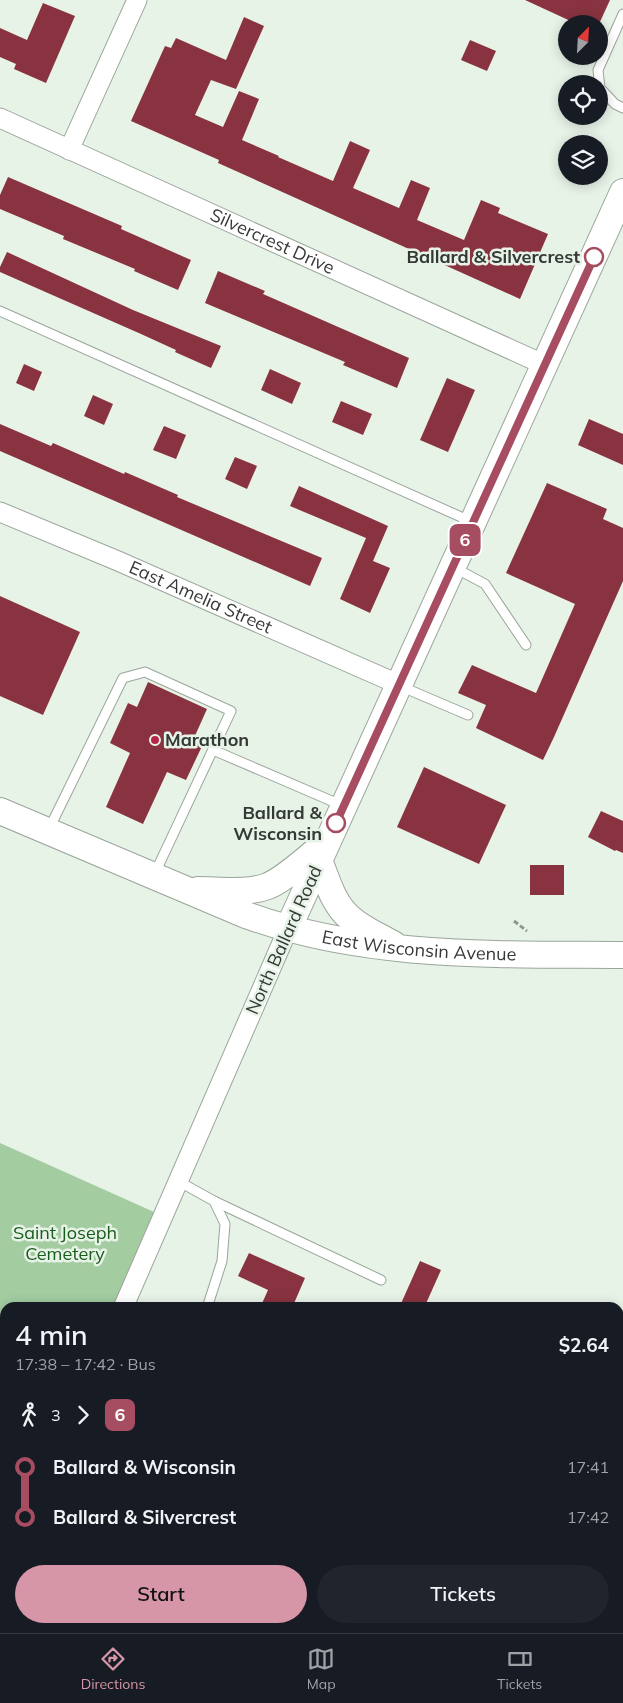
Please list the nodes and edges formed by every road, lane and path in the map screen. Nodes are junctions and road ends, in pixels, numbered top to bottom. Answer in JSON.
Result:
{"nodes":[{"id":1,"x":137,"y":0,"type":"edge"},
{"id":2,"x":623,"y":14,"type":"edge"},
{"id":3,"x":623,"y":108,"type":"edge"},
{"id":4,"x":0,"y":118,"type":"edge"},
{"id":5,"x":69,"y":150,"type":"junction"},
{"id":6,"x":621,"y":200,"type":"edge"},
{"id":7,"x":0,"y":311,"type":"edge"},
{"id":8,"x":545,"y":365,"type":"junction"},
{"id":9,"x":0,"y":512,"type":"edge"},
{"id":10,"x":472,"y":523,"type":"junction"},
{"id":11,"x":453,"y":567,"type":"junction"},
{"id":12,"x":526,"y":645,"type":"dead end"},
{"id":13,"x":400,"y":686,"type":"junction"},
{"id":14,"x":468,"y":715,"type":"dead end"},
{"id":15,"x":213,"y":750,"type":"junction"},
{"id":16,"x":344,"y":806,"type":"junction"},
{"id":17,"x":0,"y":811,"type":"edge"},
{"id":18,"x":47,"y":832,"type":"junction"},
{"id":19,"x":324,"y":850,"type":"junction"},
{"id":20,"x":153,"y":876,"type":"junction"},
{"id":21,"x":183,"y":889,"type":"junction"},
{"id":22,"x":288,"y":929,"type":"junction"},
{"id":23,"x":404,"y":950,"type":"junction"},
{"id":24,"x":623,"y":955,"type":"edge"},
{"id":25,"x":178,"y":1181,"type":"junction"},
{"id":26,"x":214,"y":1201,"type":"junction"},
{"id":27,"x":381,"y":1280,"type":"dead end"},
{"id":28,"x":125,"y":1302,"type":"edge"},
{"id":29,"x":209,"y":1302,"type":"edge"}],
"edges":[{"from":1,"to":5,"type":"street"},
{"from":2,"to":3,"type":"lane"},
{"from":4,"to":5,"type":"street","name":"Silvercrest Drive"},
{"from":5,"to":8,"type":"street","name":"Silvercrest Drive"},
{"from":6,"to":8,"type":"main road","name":"North Ballard Road"},
{"from":7,"to":10,"type":"lane"},
{"from":8,"to":10,"type":"main road","name":"North Ballard Road"},
{"from":9,"to":13,"type":"street","name":"East Amelia Street"},
{"from":10,"to":11,"type":"main road","name":"North Ballard Road"},
{"from":11,"to":12,"type":"lane"},
{"from":11,"to":13,"type":"main road","name":"North Ballard Road"},
{"from":13,"to":14,"type":"lane"},
{"from":13,"to":16,"type":"main road","name":"North Ballard Road"},
{"from":15,"to":16,"type":"lane"},
{"from":15,"to":18,"type":"lane"},
{"from":15,"to":20,"type":"lane"},
{"from":16,"to":19,"type":"main road","name":"North Ballard Road"},
{"from":17,"to":18,"type":"main road","name":"East Wisconsin Avenue"},
{"from":18,"to":20,"type":"main road","name":"East Wisconsin Avenue"},
{"from":19,"to":21,"type":"main road"},
{"from":19,"to":22,"type":"main road","name":"North Ballard Road"},
{"from":19,"to":23,"type":"main road"},
{"from":20,"to":21,"type":"main road","name":"East Wisconsin Avenue"},
{"from":21,"to":22,"type":"main road","name":"East Wisconsin Avenue"},
{"from":22,"to":23,"type":"main road","name":"East Wisconsin Avenue"},
{"from":22,"to":25,"type":"street","name":"North Ballard Road"},
{"from":23,"to":24,"type":"main road","name":"East Wisconsin Avenue"},
{"from":25,"to":26,"type":"lane"},
{"from":25,"to":28,"type":"street","name":"North Ballard Road"},
{"from":26,"to":27,"type":"lane"},
{"from":26,"to":29,"type":"lane"}]}
